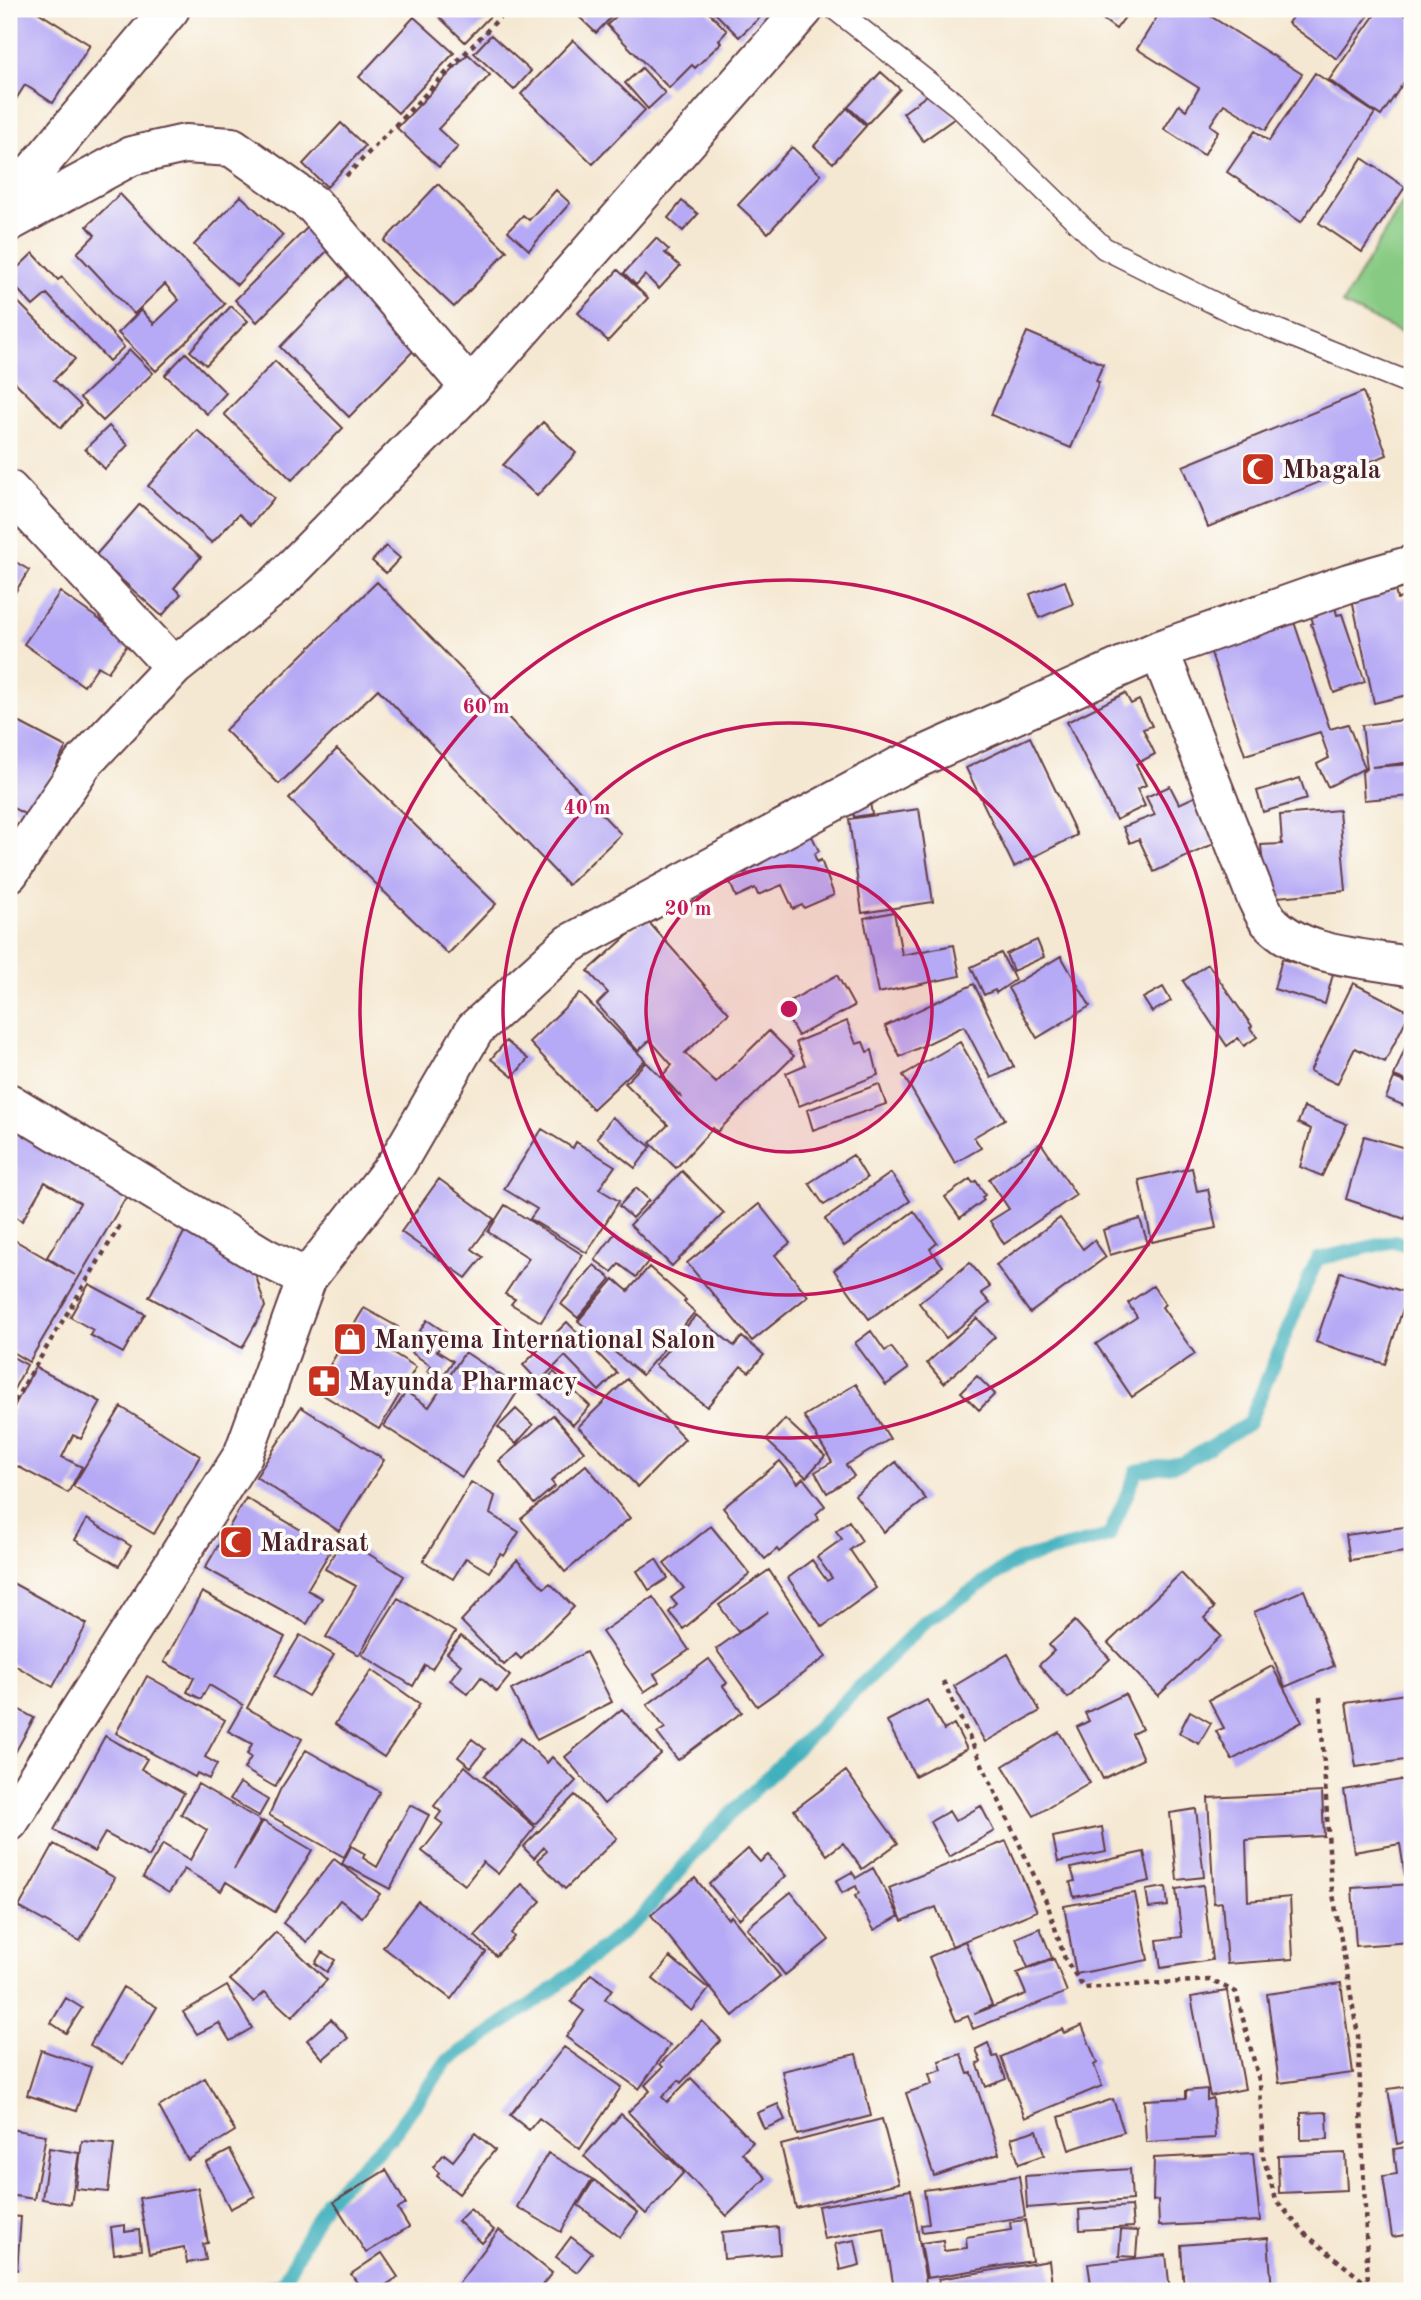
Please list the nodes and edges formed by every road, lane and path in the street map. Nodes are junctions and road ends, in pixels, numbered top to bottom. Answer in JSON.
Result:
{"nodes":[{"id":1,"x":170,"y":9,"type":"edge"},
{"id":2,"x":508,"y":9,"type":"edge"},
{"id":3,"x":804,"y":9,"type":"edge"},
{"id":4,"x":835,"y":9,"type":"edge"},
{"id":5,"x":9,"y":201,"type":"edge"},
{"id":6,"x":314,"y":205,"type":"junction"},
{"id":7,"x":9,"y":222,"type":"edge"},
{"id":8,"x":1412,"y":384,"type":"edge"},
{"id":9,"x":470,"y":388,"type":"junction"},
{"id":10,"x":9,"y":490,"type":"edge"},
{"id":11,"x":1412,"y":565,"type":"edge"},
{"id":12,"x":1159,"y":650,"type":"junction"},
{"id":13,"x":174,"y":667,"type":"junction"},
{"id":14,"x":9,"y":873,"type":"edge"},
{"id":15,"x":1412,"y":967,"type":"edge"},
{"id":16,"x":9,"y":1103,"type":"edge"},
{"id":17,"x":144,"y":1185,"type":"junction"},
{"id":18,"x":307,"y":1278,"type":"junction"},
{"id":19,"x":9,"y":1410,"type":"edge"},
{"id":20,"x":943,"y":1681,"type":"dead end"},
{"id":21,"x":1320,"y":1697,"type":"dead end"},
{"id":22,"x":9,"y":1822,"type":"edge"},
{"id":23,"x":1368,"y":2284,"type":"junction"},
{"id":24,"x":1368,"y":2291,"type":"edge"}],
"edges":[{"from":1,"to":5,"type":"street"},
{"from":2,"to":6,"type":"path"},
{"from":3,"to":9,"type":"street"},
{"from":4,"to":8,"type":"lane"},
{"from":6,"to":7,"type":"street"},
{"from":6,"to":9,"type":"street"},
{"from":9,"to":13,"type":"street"},
{"from":10,"to":13,"type":"street"},
{"from":11,"to":12,"type":"street"},
{"from":12,"to":15,"type":"street"},
{"from":12,"to":18,"type":"street"},
{"from":13,"to":14,"type":"street"},
{"from":16,"to":17,"type":"street"},
{"from":17,"to":18,"type":"street"},
{"from":17,"to":19,"type":"path"},
{"from":18,"to":22,"type":"street"},
{"from":20,"to":23,"type":"path"},
{"from":21,"to":23,"type":"path"},
{"from":23,"to":24,"type":"path"}]}
